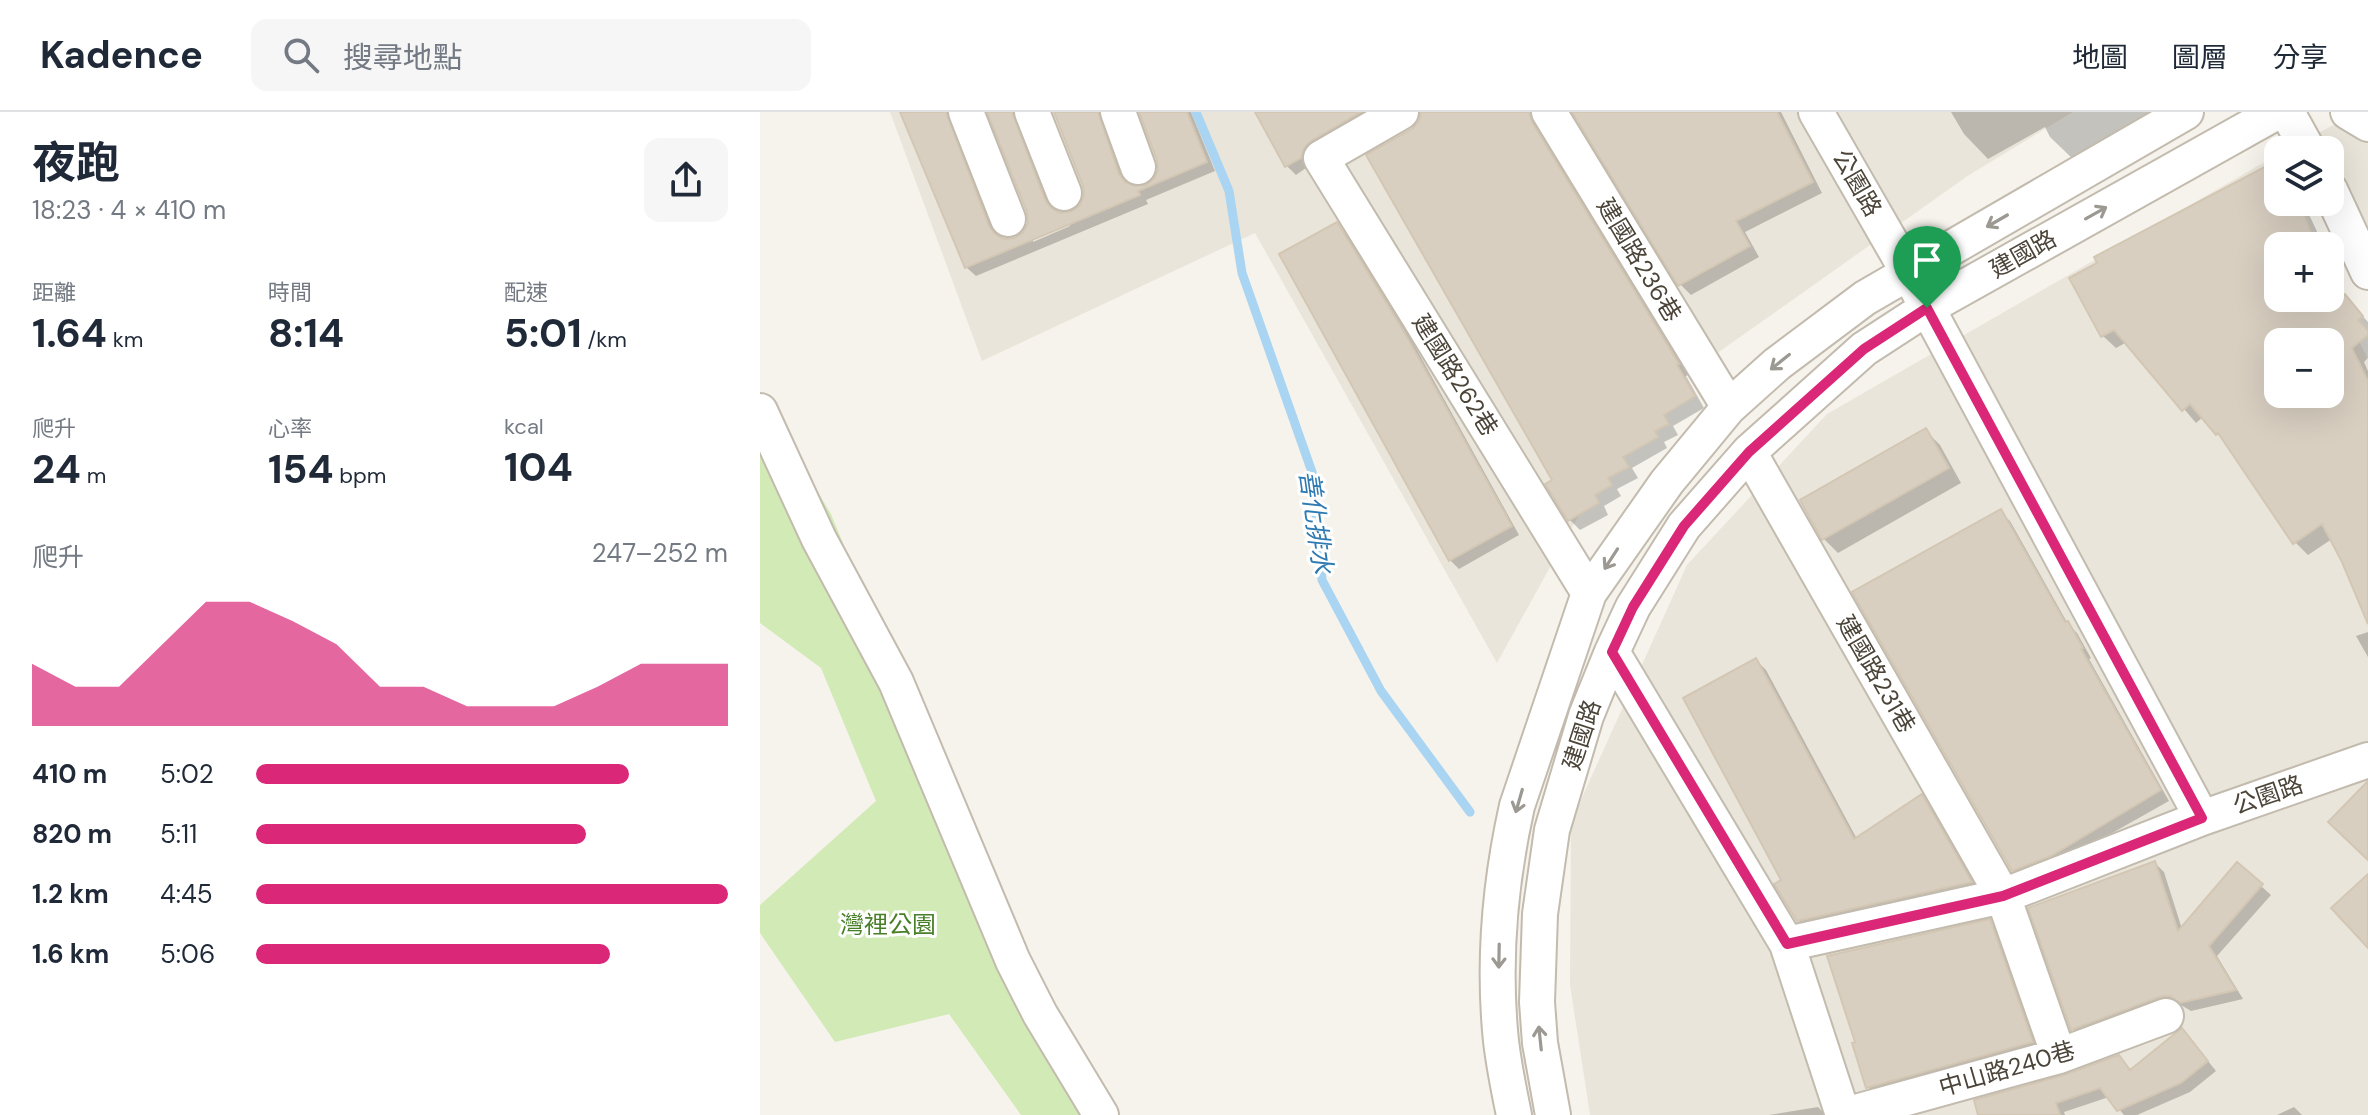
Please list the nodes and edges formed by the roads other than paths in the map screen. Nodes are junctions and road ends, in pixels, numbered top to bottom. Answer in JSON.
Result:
{"nodes":[{"id":1,"x":966,"y":112,"type":"edge"},
{"id":2,"x":1032,"y":112,"type":"edge"},
{"id":3,"x":1118,"y":112,"type":"edge"},
{"id":4,"x":1401,"y":112,"type":"edge"},
{"id":5,"x":1549,"y":112,"type":"edge"},
{"id":6,"x":1816,"y":112,"type":"edge"},
{"id":7,"x":2186,"y":112,"type":"edge"},
{"id":8,"x":2277,"y":112,"type":"edge"},
{"id":9,"x":2287,"y":112,"type":"edge"},
{"id":10,"x":2348,"y":112,"type":"edge"},
{"id":11,"x":2368,"y":124,"type":"edge"},
{"id":12,"x":2300,"y":136,"type":"edge"},
{"id":13,"x":1138,"y":167,"type":"dead end"},
{"id":14,"x":1064,"y":193,"type":"dead end"},
{"id":15,"x":2342,"y":216,"type":"edge"},
{"id":16,"x":1008,"y":219,"type":"dead end"},
{"id":17,"x":1908,"y":272,"type":"junction"},
{"id":18,"x":2368,"y":272,"type":"edge"},
{"id":19,"x":1927,"y":308,"type":"junction"},
{"id":20,"x":1729,"y":407,"type":"junction"},
{"id":21,"x":760,"y":411,"type":"edge"},
{"id":22,"x":1749,"y":452,"type":"junction"},
{"id":23,"x":1589,"y":593,"type":"junction"},
{"id":24,"x":1612,"y":652,"type":"junction"},
{"id":25,"x":2368,"y":760,"type":"edge"},
{"id":26,"x":2202,"y":818,"type":"junction"},
{"id":27,"x":2003,"y":896,"type":"junction"},
{"id":28,"x":1787,"y":944,"type":"junction"},
{"id":29,"x":2166,"y":1016,"type":"dead end"},
{"id":30,"x":2059,"y":1056,"type":"junction"},
{"id":31,"x":1101,"y":1115,"type":"edge"},
{"id":32,"x":1514,"y":1115,"type":"edge"},
{"id":33,"x":1553,"y":1115,"type":"edge"},
{"id":34,"x":1844,"y":1115,"type":"edge"}],
"edges":[{"from":1,"to":16,"type":"street"},
{"from":2,"to":14,"type":"street"},
{"from":3,"to":13,"type":"street"},
{"from":4,"to":23,"type":"street","name":"建國路262巷"},
{"from":5,"to":20,"type":"street","name":"建國路236巷"},
{"from":6,"to":17,"type":"street","name":"公園路"},
{"from":7,"to":17,"type":"street","name":"建國路","one_way":true},
{"from":19,"to":8,"type":"street","name":"建國路","one_way":true},
{"from":9,"to":12,"type":"street"},
{"from":10,"to":11,"type":"street"},
{"from":15,"to":18,"type":"street"},
{"from":17,"to":19,"type":"street","name":"公園路"},
{"from":17,"to":20,"type":"street","name":"建國路","one_way":true},
{"from":19,"to":22,"type":"street","name":"建國路"},
{"from":19,"to":26,"type":"street","name":"公園路"},
{"from":20,"to":23,"type":"street","name":"建國路","one_way":true},
{"from":21,"to":31,"type":"street"},
{"from":22,"to":24,"type":"street","name":"建國路"},
{"from":22,"to":27,"type":"street","name":"建國路231巷"},
{"from":23,"to":32,"type":"street","name":"建國路","one_way":true},
{"from":24,"to":28,"type":"street"},
{"from":33,"to":24,"type":"street","name":"建國路","one_way":true},
{"from":25,"to":26,"type":"street","name":"公園路"},
{"from":26,"to":27,"type":"street"},
{"from":27,"to":28,"type":"street"},
{"from":27,"to":30,"type":"street","name":"建國路231巷"},
{"from":28,"to":34,"type":"street"},
{"from":29,"to":30,"type":"street","name":"中山路240巷"},
{"from":30,"to":34,"type":"street","name":"中山路240巷"}]}
